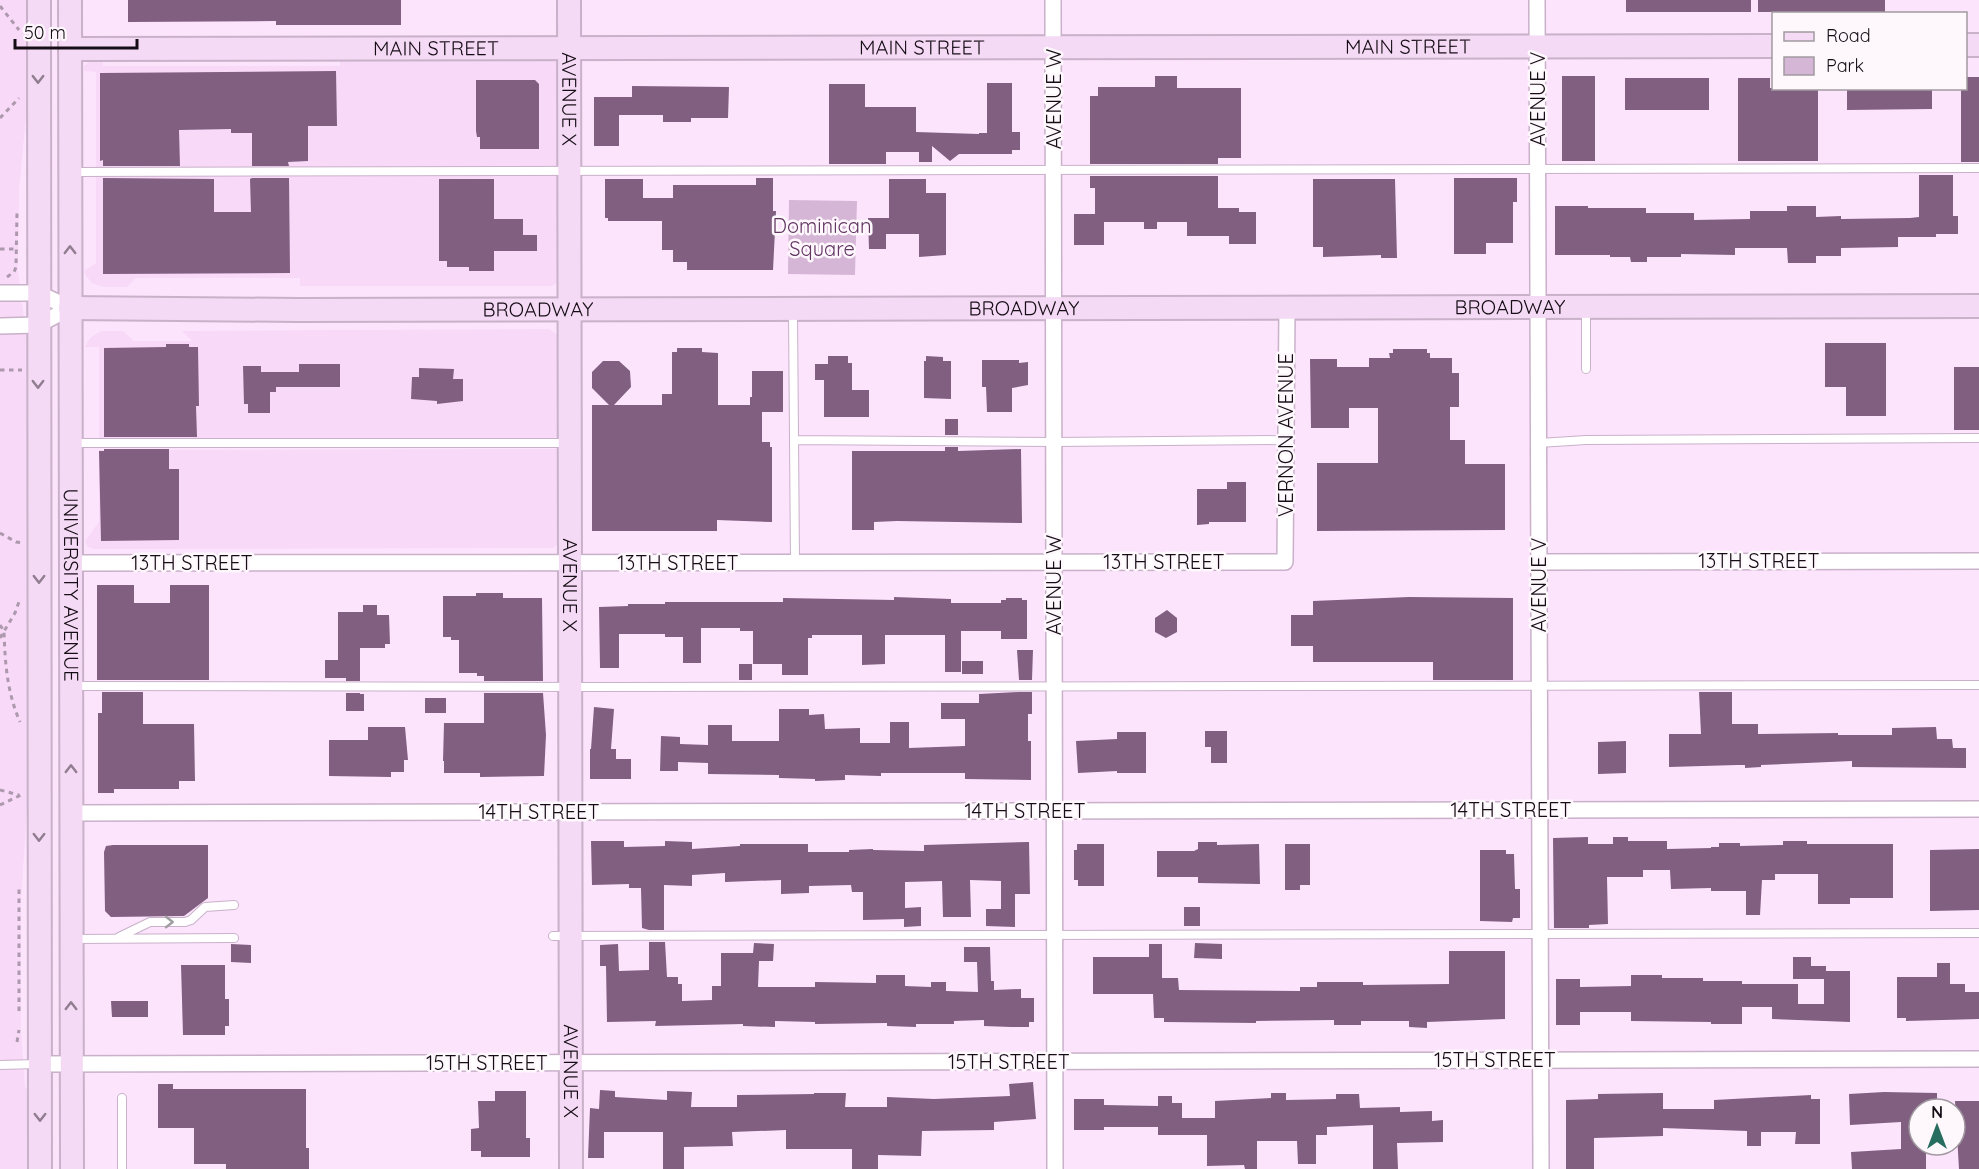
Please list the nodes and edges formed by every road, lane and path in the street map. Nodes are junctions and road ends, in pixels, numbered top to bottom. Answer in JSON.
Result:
{"nodes":[{"id":1,"x":39,"y":0,"type":"edge"},
{"id":2,"x":70,"y":0,"type":"edge"},
{"id":3,"x":569,"y":0,"type":"edge"},
{"id":4,"x":1053,"y":0,"type":"edge"},
{"id":5,"x":1537,"y":0,"type":"edge"},
{"id":6,"x":0,"y":6,"type":"edge"},
{"id":7,"x":24,"y":36,"type":"dead end"},
{"id":8,"x":1538,"y":46,"type":"junction"},
{"id":9,"x":1772,"y":46,"type":"edge"},
{"id":10,"x":1054,"y":47,"type":"junction"},
{"id":11,"x":569,"y":48,"type":"junction"},
{"id":12,"x":70,"y":49,"type":"junction"},
{"id":13,"x":24,"y":93,"type":"dead end"},
{"id":14,"x":0,"y":118,"type":"edge"},
{"id":15,"x":1979,"y":168,"type":"edge"},
{"id":16,"x":570,"y":170,"type":"junction"},
{"id":17,"x":1538,"y":170,"type":"junction"},
{"id":18,"x":1054,"y":171,"type":"junction"},
{"id":19,"x":71,"y":172,"type":"junction"},
{"id":20,"x":16,"y":213,"type":"dead end"},
{"id":21,"x":0,"y":249,"type":"edge"},
{"id":22,"x":16,"y":249,"type":"junction"},
{"id":23,"x":0,"y":279,"type":"edge"},
{"id":24,"x":38,"y":292,"type":"junction"},
{"id":25,"x":0,"y":293,"type":"edge"},
{"id":26,"x":1538,"y":306,"type":"junction"},
{"id":27,"x":1586,"y":306,"type":"junction"},
{"id":28,"x":1979,"y":306,"type":"edge"},
{"id":29,"x":1054,"y":307,"type":"junction"},
{"id":30,"x":1287,"y":307,"type":"junction"},
{"id":31,"x":70,"y":308,"type":"junction"},
{"id":32,"x":570,"y":308,"type":"junction"},
{"id":33,"x":793,"y":308,"type":"junction"},
{"id":34,"x":38,"y":325,"type":"junction"},
{"id":35,"x":0,"y":326,"type":"edge"},
{"id":36,"x":1586,"y":369,"type":"dead end"},
{"id":37,"x":0,"y":370,"type":"edge"},
{"id":38,"x":25,"y":370,"type":"dead end"},
{"id":39,"x":1979,"y":438,"type":"edge"},
{"id":40,"x":795,"y":440,"type":"junction"},
{"id":41,"x":1286,"y":440,"type":"junction"},
{"id":42,"x":1054,"y":442,"type":"junction"},
{"id":43,"x":1539,"y":442,"type":"junction"},
{"id":44,"x":71,"y":443,"type":"junction"},
{"id":45,"x":570,"y":443,"type":"junction"},
{"id":46,"x":0,"y":533,"type":"edge"},
{"id":47,"x":24,"y":543,"type":"dead end"},
{"id":48,"x":1979,"y":561,"type":"edge"},
{"id":49,"x":1054,"y":562,"type":"junction"},
{"id":50,"x":1285,"y":562,"type":"joint"},
{"id":51,"x":1539,"y":562,"type":"junction"},
{"id":52,"x":71,"y":563,"type":"junction"},
{"id":53,"x":570,"y":563,"type":"junction"},
{"id":54,"x":795,"y":563,"type":"junction"},
{"id":55,"x":0,"y":625,"type":"edge"},
{"id":56,"x":4,"y":631,"type":"junction"},
{"id":57,"x":0,"y":638,"type":"edge"},
{"id":58,"x":1539,"y":685,"type":"junction"},
{"id":59,"x":1979,"y":685,"type":"edge"},
{"id":60,"x":71,"y":686,"type":"junction"},
{"id":61,"x":1054,"y":686,"type":"junction"},
{"id":62,"x":570,"y":687,"type":"junction"},
{"id":63,"x":22,"y":728,"type":"dead end"},
{"id":64,"x":0,"y":790,"type":"edge"},
{"id":65,"x":27,"y":793,"type":"dead end"},
{"id":66,"x":20,"y":795,"type":"junction"},
{"id":67,"x":0,"y":805,"type":"edge"},
{"id":68,"x":1979,"y":809,"type":"edge"},
{"id":69,"x":1539,"y":810,"type":"junction"},
{"id":70,"x":1055,"y":811,"type":"junction"},
{"id":71,"x":571,"y":812,"type":"junction"},
{"id":72,"x":71,"y":813,"type":"junction"},
{"id":73,"x":234,"y":905,"type":"dead end"},
{"id":74,"x":1539,"y":933,"type":"junction"},
{"id":75,"x":1979,"y":933,"type":"edge"},
{"id":76,"x":1055,"y":935,"type":"junction"},
{"id":77,"x":562,"y":936,"type":"junction"},
{"id":78,"x":234,"y":938,"type":"dead end"},
{"id":79,"x":70,"y":939,"type":"junction"},
{"id":80,"x":115,"y":939,"type":"junction"},
{"id":81,"x":1979,"y":1059,"type":"edge"},
{"id":82,"x":1540,"y":1060,"type":"junction"},
{"id":83,"x":1055,"y":1062,"type":"junction"},
{"id":84,"x":571,"y":1063,"type":"junction"},
{"id":85,"x":40,"y":1064,"type":"junction"},
{"id":86,"x":0,"y":1065,"type":"edge"},
{"id":87,"x":70,"y":1065,"type":"junction"},
{"id":88,"x":122,"y":1098,"type":"dead end"},
{"id":89,"x":40,"y":1169,"type":"edge"},
{"id":90,"x":72,"y":1169,"type":"edge"},
{"id":91,"x":122,"y":1169,"type":"edge"},
{"id":92,"x":572,"y":1169,"type":"edge"},
{"id":93,"x":1055,"y":1169,"type":"edge"},
{"id":94,"x":1541,"y":1169,"type":"edge"}],
"edges":[{"from":1,"to":24,"type":"main road","name":"UNIVERSITY AVENUE","one_way":true},
{"from":2,"to":12,"type":"main road","name":"UNIVERSITY AVENUE"},
{"from":3,"to":11,"type":"main road","name":"AVENUE X"},
{"from":4,"to":10,"type":"street","name":"AVENUE W"},
{"from":5,"to":8,"type":"street","name":"AVENUE V"},
{"from":6,"to":7,"type":"path"},
{"from":8,"to":9,"type":"main road","name":"MAIN STREET"},
{"from":8,"to":10,"type":"main road","name":"MAIN STREET"},
{"from":8,"to":17,"type":"street","name":"AVENUE V"},
{"from":10,"to":11,"type":"main road","name":"MAIN STREET"},
{"from":10,"to":18,"type":"street","name":"AVENUE W"},
{"from":11,"to":12,"type":"main road","name":"MAIN STREET"},
{"from":11,"to":16,"type":"main road","name":"AVENUE X"},
{"from":12,"to":19,"type":"main road","name":"UNIVERSITY AVENUE"},
{"from":13,"to":14,"type":"path"},
{"from":15,"to":17,"type":"lane"},
{"from":16,"to":18,"type":"lane"},
{"from":16,"to":19,"type":"lane"},
{"from":16,"to":32,"type":"main road","name":"AVENUE X"},
{"from":17,"to":18,"type":"lane"},
{"from":17,"to":26,"type":"street","name":"AVENUE V"},
{"from":18,"to":29,"type":"street","name":"AVENUE W"},
{"from":31,"to":19,"type":"main road","name":"UNIVERSITY AVENUE","one_way":true},
{"from":20,"to":22,"type":"path"},
{"from":21,"to":22,"type":"path"},
{"from":22,"to":23,"type":"path"},
{"from":24,"to":25,"type":"street","name":"BROADWAY"},
{"from":24,"to":31,"type":"street","name":"BROADWAY"},
{"from":24,"to":34,"type":"main road","name":"UNIVERSITY AVENUE"},
{"from":26,"to":27,"type":"main road","name":"BROADWAY"},
{"from":26,"to":30,"type":"main road","name":"BROADWAY"},
{"from":26,"to":43,"type":"street","name":"AVENUE V"},
{"from":27,"to":28,"type":"main road","name":"BROADWAY"},
{"from":27,"to":36,"type":"lane"},
{"from":29,"to":30,"type":"main road","name":"BROADWAY"},
{"from":29,"to":33,"type":"main road","name":"BROADWAY"},
{"from":29,"to":42,"type":"street","name":"AVENUE W"},
{"from":30,"to":41,"type":"street","name":"VERNON AVENUE"},
{"from":31,"to":32,"type":"main road","name":"BROADWAY"},
{"from":31,"to":34,"type":"street","name":"BROADWAY"},
{"from":31,"to":44,"type":"main road","name":"UNIVERSITY AVENUE"},
{"from":32,"to":33,"type":"main road","name":"BROADWAY"},
{"from":32,"to":45,"type":"main road","name":"AVENUE X"},
{"from":33,"to":40,"type":"lane"},
{"from":34,"to":35,"type":"street","name":"BROADWAY"},
{"from":34,"to":85,"type":"main road","name":"UNIVERSITY AVENUE","one_way":true},
{"from":37,"to":38,"type":"path"},
{"from":39,"to":43,"type":"lane"},
{"from":40,"to":42,"type":"lane"},
{"from":40,"to":54,"type":"lane"},
{"from":41,"to":42,"type":"lane"},
{"from":41,"to":50,"type":"street","name":"VERNON AVENUE"},
{"from":42,"to":49,"type":"street","name":"AVENUE W"},
{"from":43,"to":51,"type":"street","name":"AVENUE V"},
{"from":44,"to":45,"type":"lane"},
{"from":44,"to":52,"type":"main road","name":"UNIVERSITY AVENUE"},
{"from":45,"to":53,"type":"main road","name":"AVENUE X"},
{"from":46,"to":47,"type":"path"},
{"from":48,"to":51,"type":"street","name":"13TH STREET"},
{"from":49,"to":50,"type":"street","name":"13TH STREET"},
{"from":49,"to":54,"type":"street","name":"13TH STREET"},
{"from":49,"to":61,"type":"street","name":"AVENUE W"},
{"from":51,"to":58,"type":"street","name":"AVENUE V"},
{"from":52,"to":53,"type":"street","name":"13TH STREET"},
{"from":52,"to":60,"type":"main road","name":"UNIVERSITY AVENUE"},
{"from":53,"to":54,"type":"street","name":"13TH STREET"},
{"from":53,"to":62,"type":"main road","name":"AVENUE X"},
{"from":55,"to":56,"type":"path"},
{"from":56,"to":57,"type":"path"},
{"from":56,"to":63,"type":"path"},
{"from":58,"to":59,"type":"lane"},
{"from":58,"to":61,"type":"lane"},
{"from":58,"to":69,"type":"street","name":"AVENUE V"},
{"from":60,"to":62,"type":"lane"},
{"from":72,"to":60,"type":"main road","name":"UNIVERSITY AVENUE","one_way":true},
{"from":61,"to":62,"type":"lane"},
{"from":61,"to":70,"type":"street","name":"AVENUE W"},
{"from":62,"to":71,"type":"main road","name":"AVENUE X"},
{"from":64,"to":66,"type":"path"},
{"from":65,"to":66,"type":"path"},
{"from":66,"to":67,"type":"path"},
{"from":68,"to":69,"type":"street","name":"14TH STREET"},
{"from":69,"to":70,"type":"street","name":"14TH STREET"},
{"from":69,"to":74,"type":"street","name":"AVENUE V"},
{"from":70,"to":71,"type":"street","name":"14TH STREET"},
{"from":70,"to":76,"type":"street","name":"AVENUE W"},
{"from":71,"to":72,"type":"street","name":"14TH STREET"},
{"from":71,"to":77,"type":"main road","name":"AVENUE X"},
{"from":72,"to":79,"type":"main road","name":"UNIVERSITY AVENUE"},
{"from":80,"to":73,"type":"lane","one_way":true},
{"from":74,"to":75,"type":"lane"},
{"from":74,"to":76,"type":"lane"},
{"from":74,"to":82,"type":"street","name":"AVENUE V"},
{"from":76,"to":77,"type":"lane"},
{"from":76,"to":83,"type":"street","name":"AVENUE W"},
{"from":77,"to":84,"type":"main road","name":"AVENUE X"},
{"from":78,"to":80,"type":"lane"},
{"from":79,"to":80,"type":"lane"},
{"from":87,"to":79,"type":"main road","name":"UNIVERSITY AVENUE","one_way":true},
{"from":81,"to":82,"type":"street","name":"15TH STREET"},
{"from":82,"to":83,"type":"street","name":"15TH STREET"},
{"from":82,"to":94,"type":"street","name":"AVENUE V"},
{"from":83,"to":84,"type":"street","name":"15TH STREET"},
{"from":83,"to":93,"type":"street","name":"AVENUE W"},
{"from":84,"to":87,"type":"street","name":"15TH STREET"},
{"from":84,"to":92,"type":"main road","name":"AVENUE X"},
{"from":85,"to":86,"type":"lane"},
{"from":85,"to":87,"type":"street","name":"15TH STREET"},
{"from":85,"to":89,"type":"main road","name":"UNIVERSITY AVENUE","one_way":true},
{"from":87,"to":90,"type":"main road","name":"UNIVERSITY AVENUE"},
{"from":88,"to":91,"type":"lane"}]}
